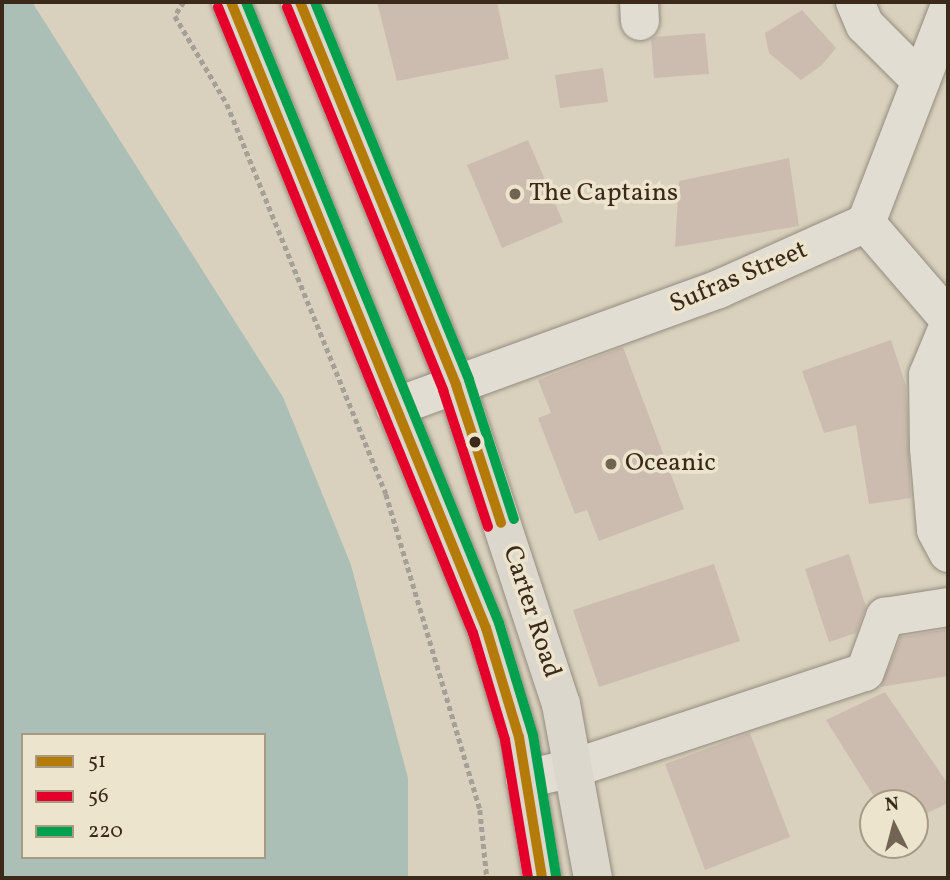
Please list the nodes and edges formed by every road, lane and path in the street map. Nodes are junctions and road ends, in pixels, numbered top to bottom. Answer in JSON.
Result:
{"nodes":[{"id":1,"x":184,"y":2,"type":"edge"},
{"id":2,"x":230,"y":2,"type":"edge"},
{"id":3,"x":300,"y":2,"type":"edge"},
{"id":4,"x":855,"y":2,"type":"edge"},
{"id":5,"x":948,"y":10,"type":"edge"},
{"id":6,"x":921,"y":81,"type":"junction"},
{"id":7,"x":866,"y":223,"type":"junction"},
{"id":8,"x":948,"y":318,"type":"edge"},
{"id":9,"x":948,"y":327,"type":"edge"},
{"id":10,"x":456,"y":385,"type":"junction"},
{"id":11,"x":395,"y":407,"type":"junction"},
{"id":12,"x":948,"y":553,"type":"edge"},
{"id":13,"x":948,"y":607,"type":"edge"},
{"id":14,"x":574,"y":768,"type":"junction"},
{"id":15,"x":525,"y":779,"type":"junction"},
{"id":16,"x":487,"y":878,"type":"edge"},
{"id":17,"x":542,"y":878,"type":"edge"},
{"id":18,"x":593,"y":878,"type":"edge"}],
"edges":[{"from":1,"to":16,"type":"path"},
{"from":2,"to":11,"type":"main road","name":"Carter Road"},
{"from":3,"to":10,"type":"main road","name":"Carter Road"},
{"from":4,"to":6,"type":"street"},
{"from":5,"to":6,"type":"street"},
{"from":6,"to":7,"type":"street"},
{"from":7,"to":8,"type":"street"},
{"from":7,"to":10,"type":"street","name":"Sufras Street"},
{"from":9,"to":12,"type":"street"},
{"from":10,"to":11,"type":"street","name":"Sufras Street"},
{"from":10,"to":14,"type":"main road","name":"Carter Road"},
{"from":11,"to":15,"type":"main road","name":"Carter Road"},
{"from":13,"to":14,"type":"street"},
{"from":14,"to":15,"type":"street"},
{"from":14,"to":18,"type":"main road","name":"Carter Road"},
{"from":15,"to":17,"type":"main road","name":"Carter Road"}]}
